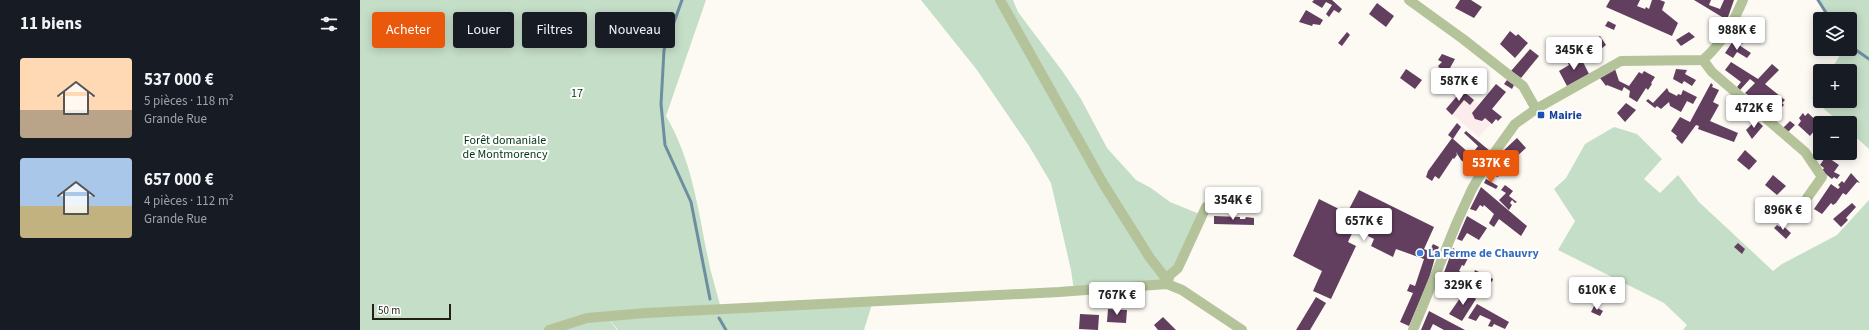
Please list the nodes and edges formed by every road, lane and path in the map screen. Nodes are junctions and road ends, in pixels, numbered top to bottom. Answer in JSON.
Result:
{"nodes":[{"id":1,"x":1000,"y":0,"type":"edge"},
{"id":2,"x":1409,"y":0,"type":"edge"},
{"id":3,"x":1743,"y":0,"type":"edge"},
{"id":4,"x":1703,"y":60,"type":"junction"},
{"id":5,"x":1536,"y":109,"type":"junction"},
{"id":6,"x":1807,"y":198,"type":"dead end"},
{"id":7,"x":1206,"y":207,"type":"dead end"},
{"id":8,"x":1167,"y":284,"type":"junction"},
{"id":9,"x":549,"y":330,"type":"edge"},
{"id":10,"x":1242,"y":330,"type":"edge"},
{"id":11,"x":1412,"y":330,"type":"edge"}],
"edges":[{"from":1,"to":8,"type":"street"},
{"from":2,"to":5,"type":"street"},
{"from":3,"to":4,"type":"street"},
{"from":4,"to":5,"type":"street"},
{"from":4,"to":6,"type":"street"},
{"from":5,"to":11,"type":"street"},
{"from":7,"to":8,"type":"street"},
{"from":8,"to":9,"type":"street"},
{"from":8,"to":10,"type":"street"}]}
